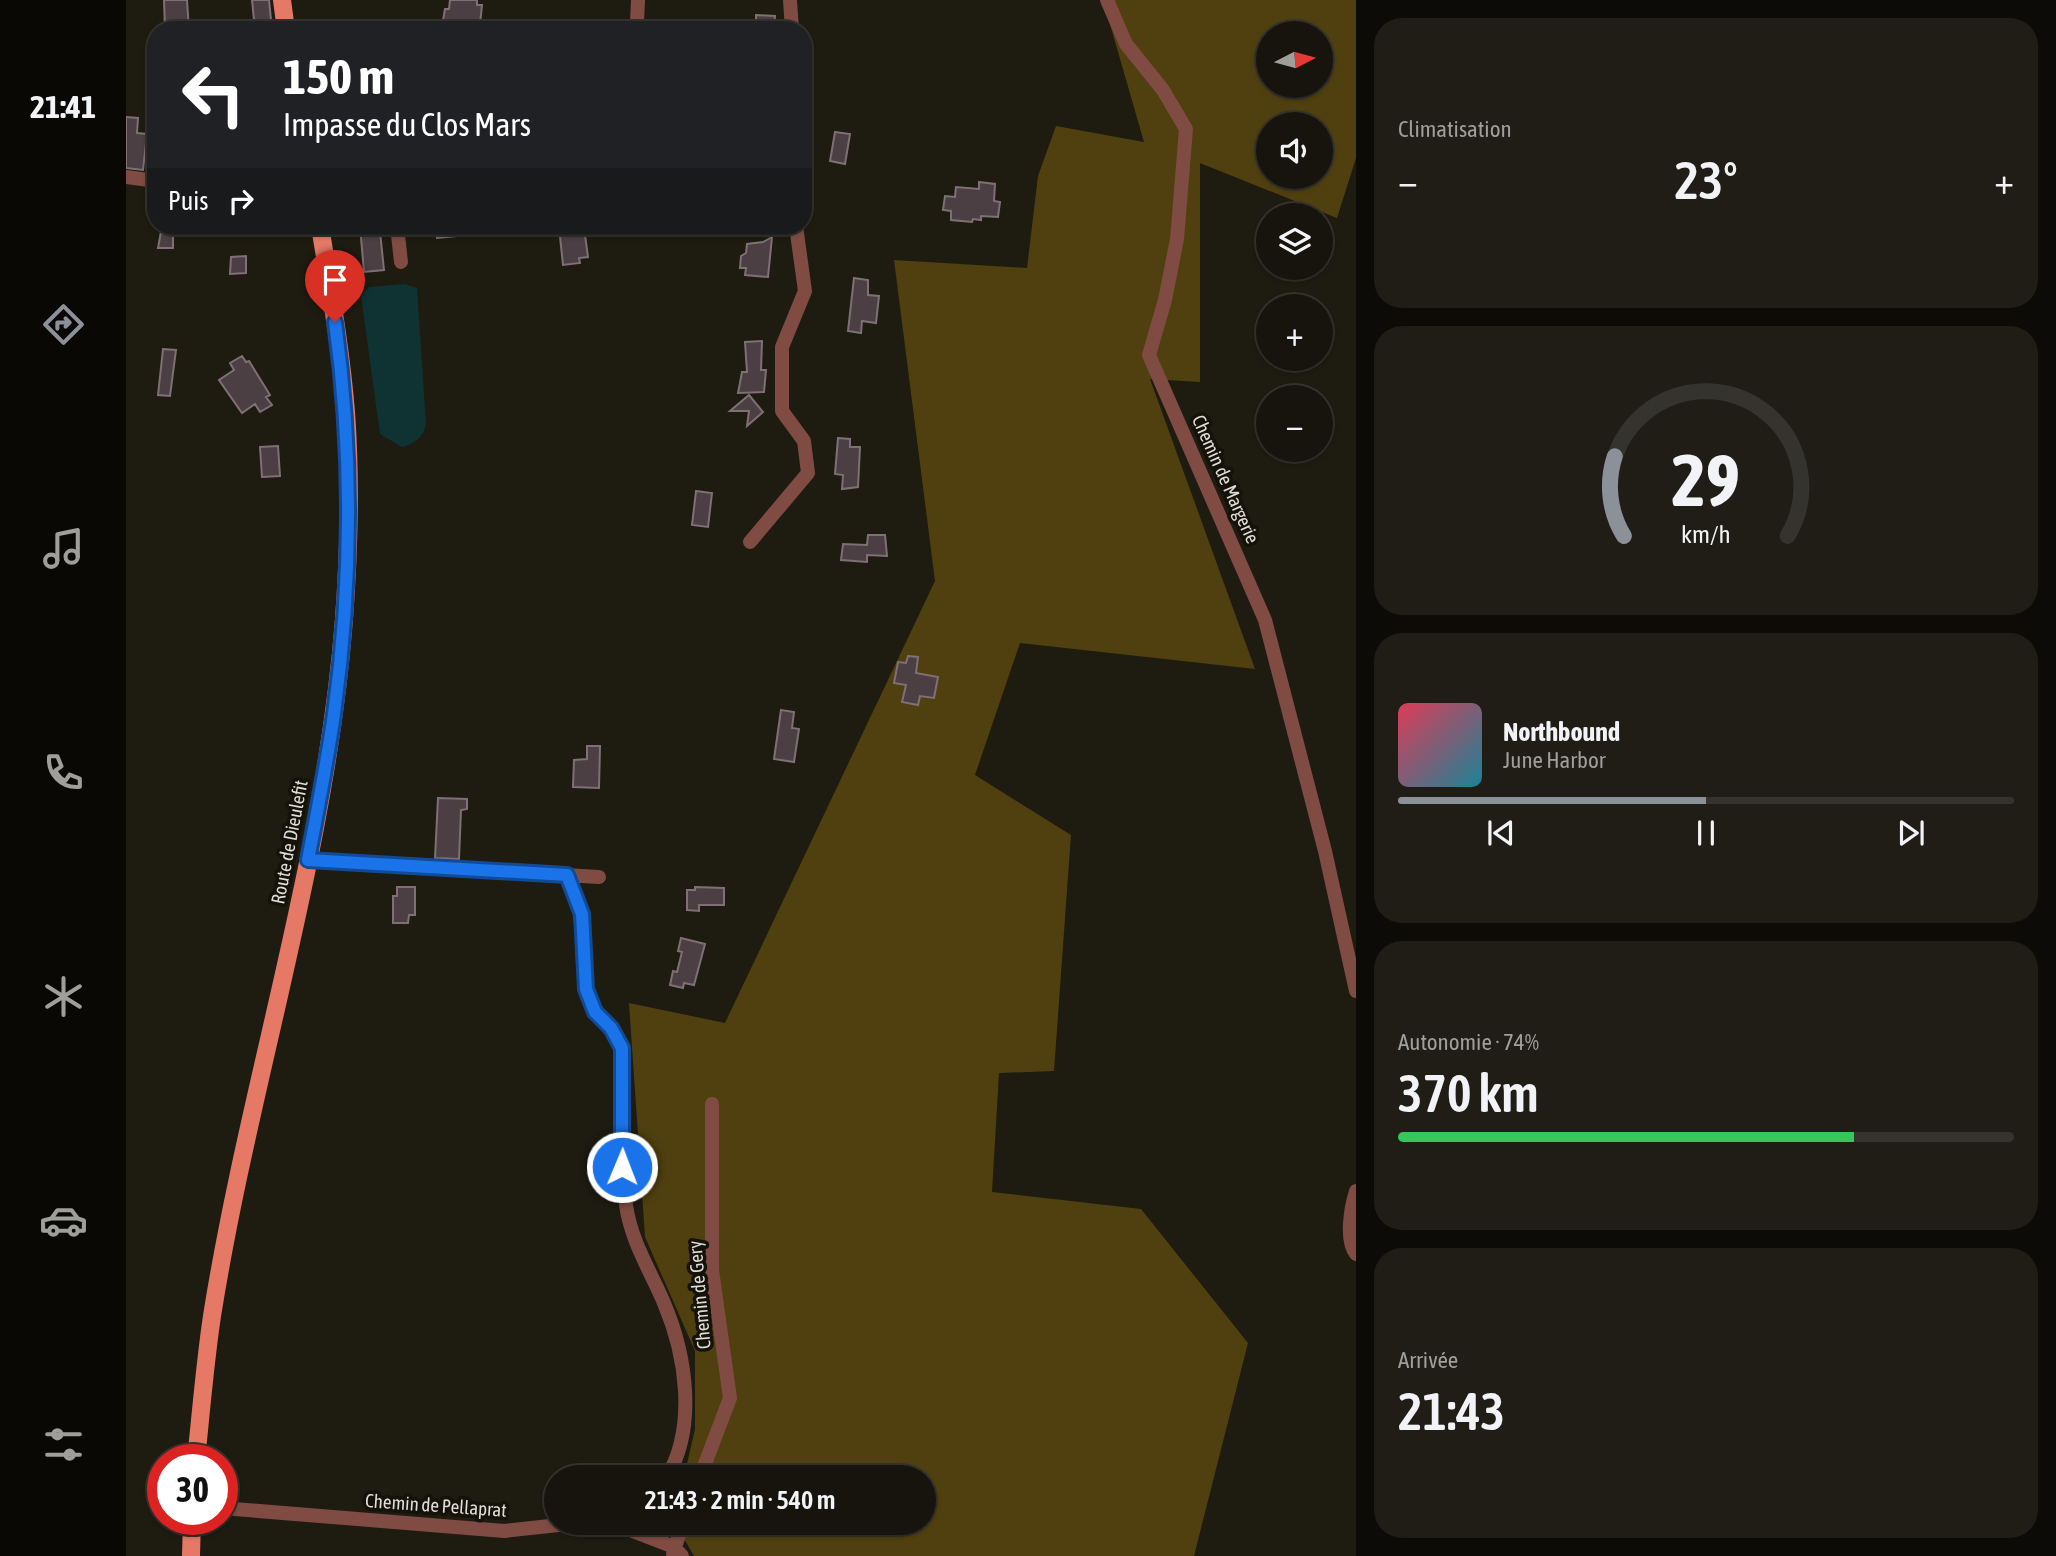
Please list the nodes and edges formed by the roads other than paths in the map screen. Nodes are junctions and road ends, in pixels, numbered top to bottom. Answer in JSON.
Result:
{"nodes":[{"id":1,"x":282,"y":0,"type":"edge"},
{"id":2,"x":290,"y":0,"type":"edge"},
{"id":3,"x":638,"y":0,"type":"edge"},
{"id":4,"x":790,"y":0,"type":"edge"},
{"id":5,"x":1107,"y":0,"type":"edge"},
{"id":6,"x":285,"y":21,"type":"edge"},
{"id":7,"x":291,"y":21,"type":"edge"},
{"id":8,"x":637,"y":21,"type":"edge"},
{"id":9,"x":791,"y":21,"type":"edge"},
{"id":10,"x":126,"y":177,"type":"edge"},
{"id":11,"x":147,"y":180,"type":"edge"},
{"id":12,"x":321,"y":235,"type":"edge"},
{"id":13,"x":398,"y":235,"type":"edge"},
{"id":14,"x":797,"y":235,"type":"edge"},
{"id":15,"x":401,"y":262,"type":"dead end"},
{"id":16,"x":750,"y":542,"type":"dead end"},
{"id":17,"x":308,"y":860,"type":"junction"},
{"id":18,"x":567,"y":875,"type":"junction"},
{"id":19,"x":598,"y":877,"type":"dead end"},
{"id":20,"x":1356,"y":992,"type":"edge"},
{"id":21,"x":712,"y":1104,"type":"dead end"},
{"id":22,"x":1356,"y":1191,"type":"edge"},
{"id":23,"x":1356,"y":1254,"type":"edge"},
{"id":24,"x":199,"y":1444,"type":"edge"},
{"id":25,"x":674,"y":1465,"type":"edge"},
{"id":26,"x":705,"y":1465,"type":"edge"},
{"id":27,"x":238,"y":1509,"type":"edge"},
{"id":28,"x":544,"y":1527,"type":"edge"},
{"id":29,"x":192,"y":1535,"type":"edge"},
{"id":30,"x":643,"y":1535,"type":"edge"},
{"id":31,"x":680,"y":1535,"type":"edge"},
{"id":32,"x":676,"y":1553,"type":"edge"},
{"id":33,"x":191,"y":1556,"type":"edge"}],
"edges":[{"from":1,"to":6,"type":"main road"},
{"from":2,"to":7,"type":"main road"},
{"from":3,"to":8,"type":"street"},
{"from":4,"to":9,"type":"street"},
{"from":5,"to":20,"type":"street","name":"Chemin de Margerie"},
{"from":10,"to":11,"type":"street"},
{"from":12,"to":17,"type":"main road","name":"Route de Dieulefit"},
{"from":13,"to":15,"type":"street"},
{"from":14,"to":16,"type":"street"},
{"from":17,"to":18,"type":"street"},
{"from":17,"to":24,"type":"main road","name":"Route de Dieulefit"},
{"from":18,"to":19,"type":"street"},
{"from":18,"to":25,"type":"street"},
{"from":21,"to":26,"type":"street","name":"Chemin de Gery"},
{"from":22,"to":23,"type":"street"},
{"from":27,"to":28,"type":"street","name":"Chemin de Pellaprat"},
{"from":29,"to":33,"type":"main road"},
{"from":30,"to":32,"type":"street","name":"Chemin de Pellaprat"},
{"from":31,"to":32,"type":"street"}]}
